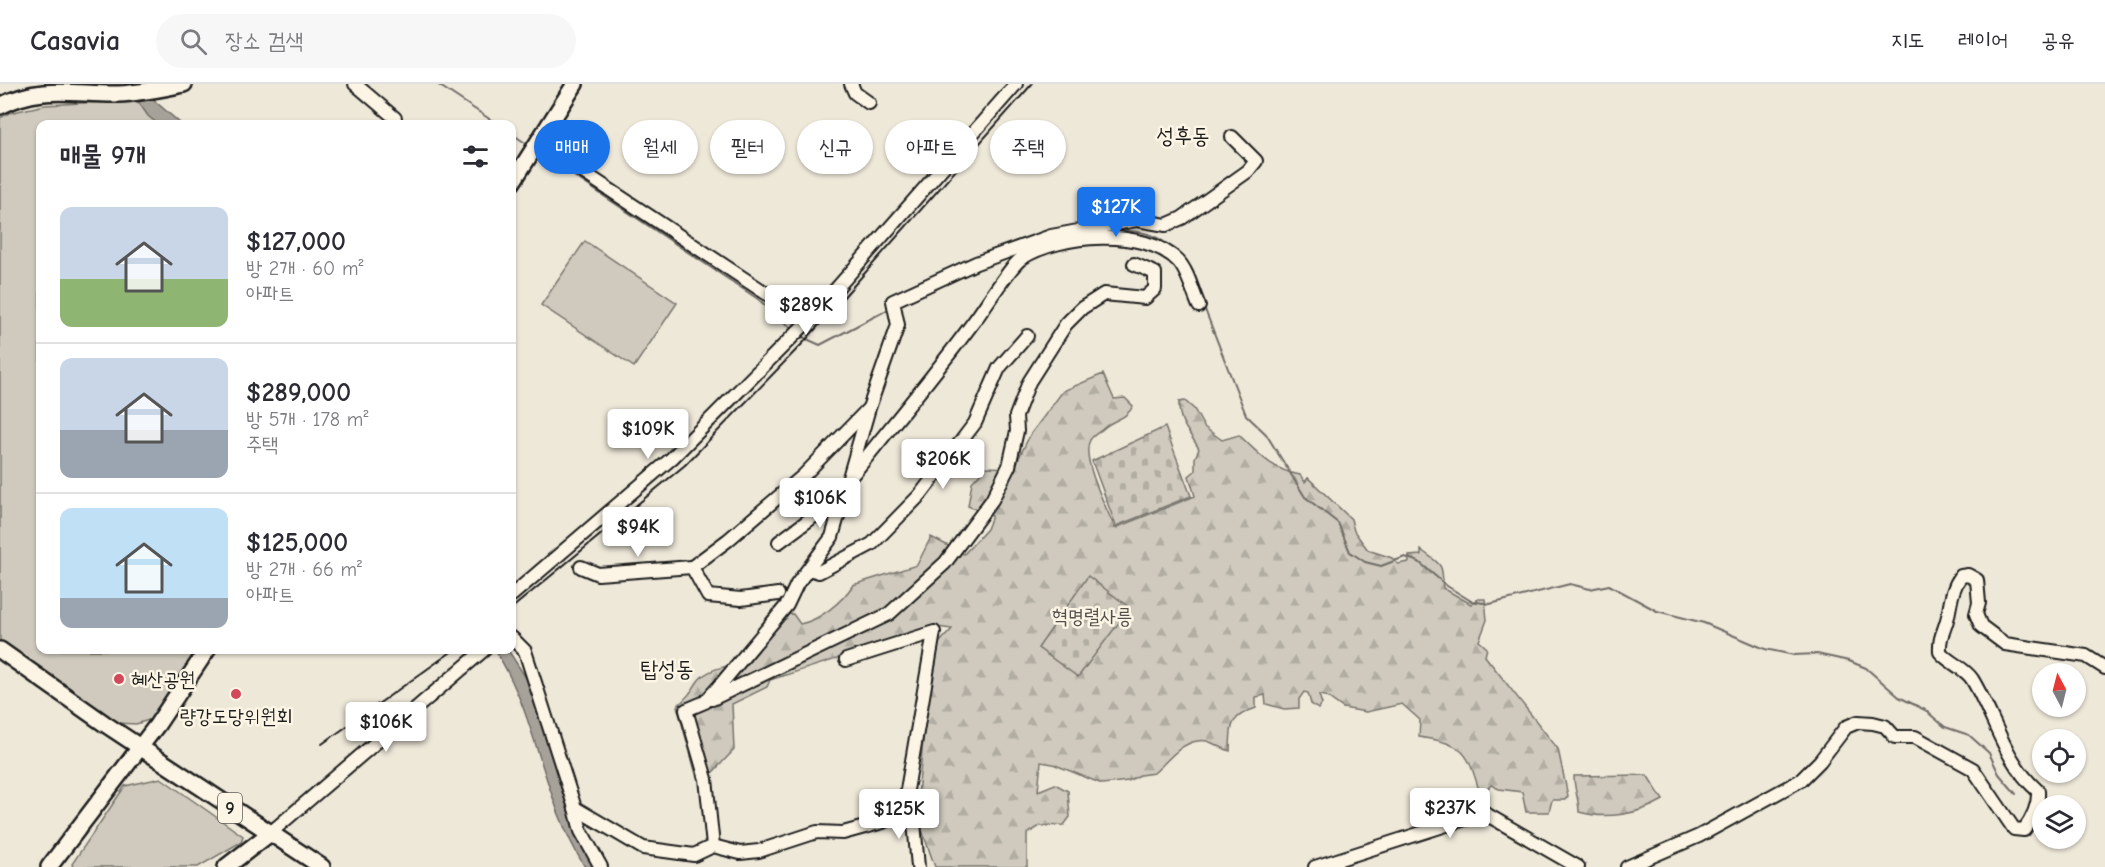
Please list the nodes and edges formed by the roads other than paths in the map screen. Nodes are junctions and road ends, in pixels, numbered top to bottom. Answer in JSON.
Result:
{"nodes":[{"id":1,"x":184,"y":84,"type":"edge"},
{"id":2,"x":355,"y":84,"type":"edge"},
{"id":3,"x":575,"y":84,"type":"edge"},
{"id":4,"x":851,"y":84,"type":"edge"},
{"id":5,"x":1016,"y":84,"type":"edge"},
{"id":6,"x":869,"y":103,"type":"dead end"},
{"id":7,"x":0,"y":106,"type":"edge"},
{"id":8,"x":395,"y":118,"type":"dead end"},
{"id":9,"x":553,"y":120,"type":"edge"},
{"id":10,"x":1232,"y":137,"type":"dead end"},
{"id":11,"x":534,"y":150,"type":"edge"},
{"id":12,"x":583,"y":174,"type":"edge"},
{"id":13,"x":516,"y":177,"type":"edge"},
{"id":14,"x":1134,"y":264,"type":"dead end"},
{"id":15,"x":1199,"y":306,"type":"dead end"},
{"id":16,"x":800,"y":330,"type":"junction"},
{"id":17,"x":1027,"y":336,"type":"dead end"},
{"id":18,"x":869,"y":408,"type":"junction"},
{"id":19,"x":848,"y":480,"type":"junction"},
{"id":20,"x":844,"y":494,"type":"junction"},
{"id":21,"x":779,"y":542,"type":"dead end"},
{"id":22,"x":581,"y":567,"type":"dead end"},
{"id":23,"x":692,"y":567,"type":"junction"},
{"id":24,"x":809,"y":570,"type":"junction"},
{"id":25,"x":797,"y":584,"type":"junction"},
{"id":26,"x":516,"y":593,"type":"edge"},
{"id":27,"x":777,"y":594,"type":"junction"},
{"id":28,"x":787,"y":605,"type":"junction"},
{"id":29,"x":516,"y":642,"type":"edge"},
{"id":30,"x":0,"y":650,"type":"edge"},
{"id":31,"x":204,"y":654,"type":"edge"},
{"id":32,"x":479,"y":654,"type":"edge"},
{"id":33,"x":846,"y":660,"type":"dead end"},
{"id":34,"x":2105,"y":668,"type":"edge"},
{"id":35,"x":705,"y":702,"type":"junction"},
{"id":36,"x":141,"y":746,"type":"junction"},
{"id":37,"x":906,"y":796,"type":"junction"},
{"id":38,"x":574,"y":808,"type":"junction"},
{"id":39,"x":269,"y":834,"type":"junction"},
{"id":40,"x":713,"y":846,"type":"junction"},
{"id":41,"x":694,"y":855,"type":"junction"},
{"id":42,"x":49,"y":867,"type":"edge"},
{"id":43,"x":226,"y":867,"type":"edge"},
{"id":44,"x":322,"y":867,"type":"edge"},
{"id":45,"x":601,"y":867,"type":"edge"},
{"id":46,"x":701,"y":867,"type":"edge"},
{"id":47,"x":918,"y":867,"type":"edge"},
{"id":48,"x":1315,"y":867,"type":"edge"},
{"id":49,"x":1578,"y":867,"type":"edge"},
{"id":50,"x":1627,"y":867,"type":"edge"}],
"edges":[{"from":1,"to":7,"type":"main road"},
{"from":2,"to":8,"type":"street"},
{"from":3,"to":9,"type":"main road"},
{"from":4,"to":6,"type":"street"},
{"from":5,"to":16,"type":"street"},
{"from":10,"to":18,"type":"street"},
{"from":11,"to":13,"type":"main road"},
{"from":12,"to":16,"type":"street"},
{"from":14,"to":35,"type":"street"},
{"from":15,"to":19,"type":"street"},
{"from":16,"to":26,"type":"street"},
{"from":17,"to":24,"type":"street"},
{"from":18,"to":19,"type":"street"},
{"from":18,"to":23,"type":"street"},
{"from":19,"to":20,"type":"street"},
{"from":20,"to":21,"type":"street"},
{"from":20,"to":24,"type":"street"},
{"from":22,"to":23,"type":"street"},
{"from":23,"to":27,"type":"street"},
{"from":24,"to":25,"type":"street"},
{"from":25,"to":27,"type":"street"},
{"from":25,"to":28,"type":"street"},
{"from":27,"to":28,"type":"street"},
{"from":28,"to":35,"type":"street"},
{"from":29,"to":38,"type":"street"},
{"from":30,"to":36,"type":"main road"},
{"from":31,"to":36,"type":"main road"},
{"from":32,"to":39,"type":"street"},
{"from":33,"to":37,"type":"street"},
{"from":34,"to":50,"type":"street"},
{"from":35,"to":40,"type":"street"},
{"from":36,"to":39,"type":"main road","number":"9"},
{"from":36,"to":42,"type":"main road"},
{"from":37,"to":40,"type":"street"},
{"from":37,"to":47,"type":"street"},
{"from":38,"to":41,"type":"street"},
{"from":38,"to":45,"type":"street"},
{"from":39,"to":43,"type":"main road"},
{"from":39,"to":44,"type":"main road","number":"9"},
{"from":40,"to":41,"type":"street"},
{"from":41,"to":46,"type":"street"},
{"from":48,"to":49,"type":"street"}]}
